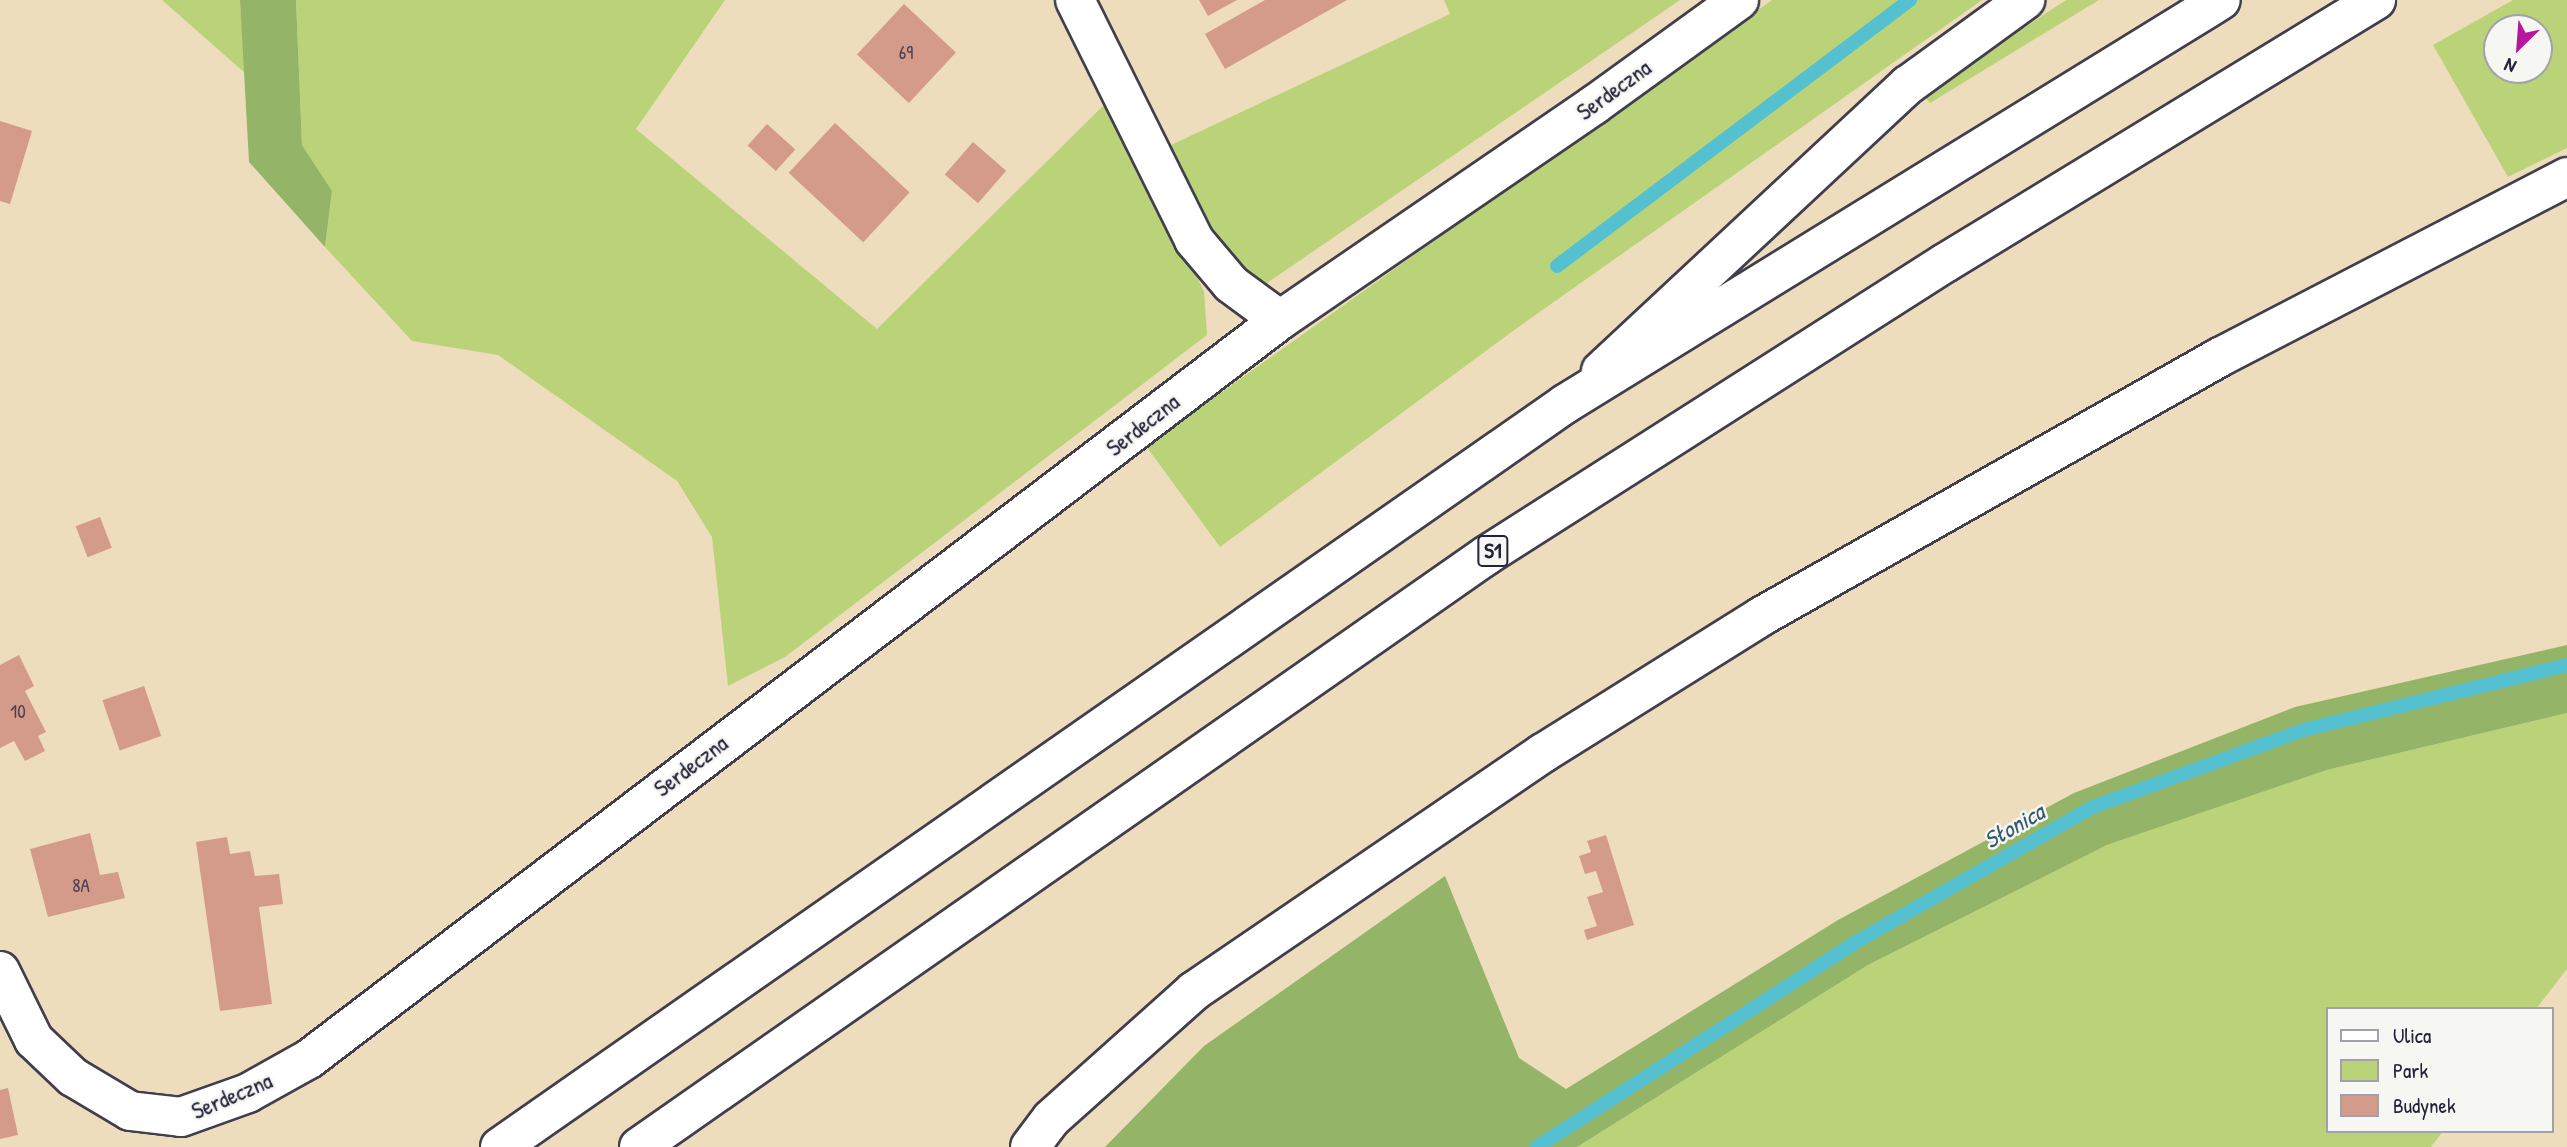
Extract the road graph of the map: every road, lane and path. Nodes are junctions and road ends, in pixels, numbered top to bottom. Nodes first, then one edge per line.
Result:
1 (1075, 0) edge
2 (1739, 0) edge
3 (2025, 0) edge
4 (2221, 0) edge
5 (2376, 0) edge
6 (2567, 177) edge
7 (1280, 320) junction
8 (1566, 404) junction
9 (0, 971) edge
10 (500, 1147) edge
11 (639, 1147) edge
12 (1030, 1147) edge

1 - 7 main road
2 - 7 main road, Serdeczna
3 - 8 main road
4 - 8 main road
5 - 11 main road, S1
6 - 12 main road
7 - 9 main road, Serdeczna
8 - 10 main road

